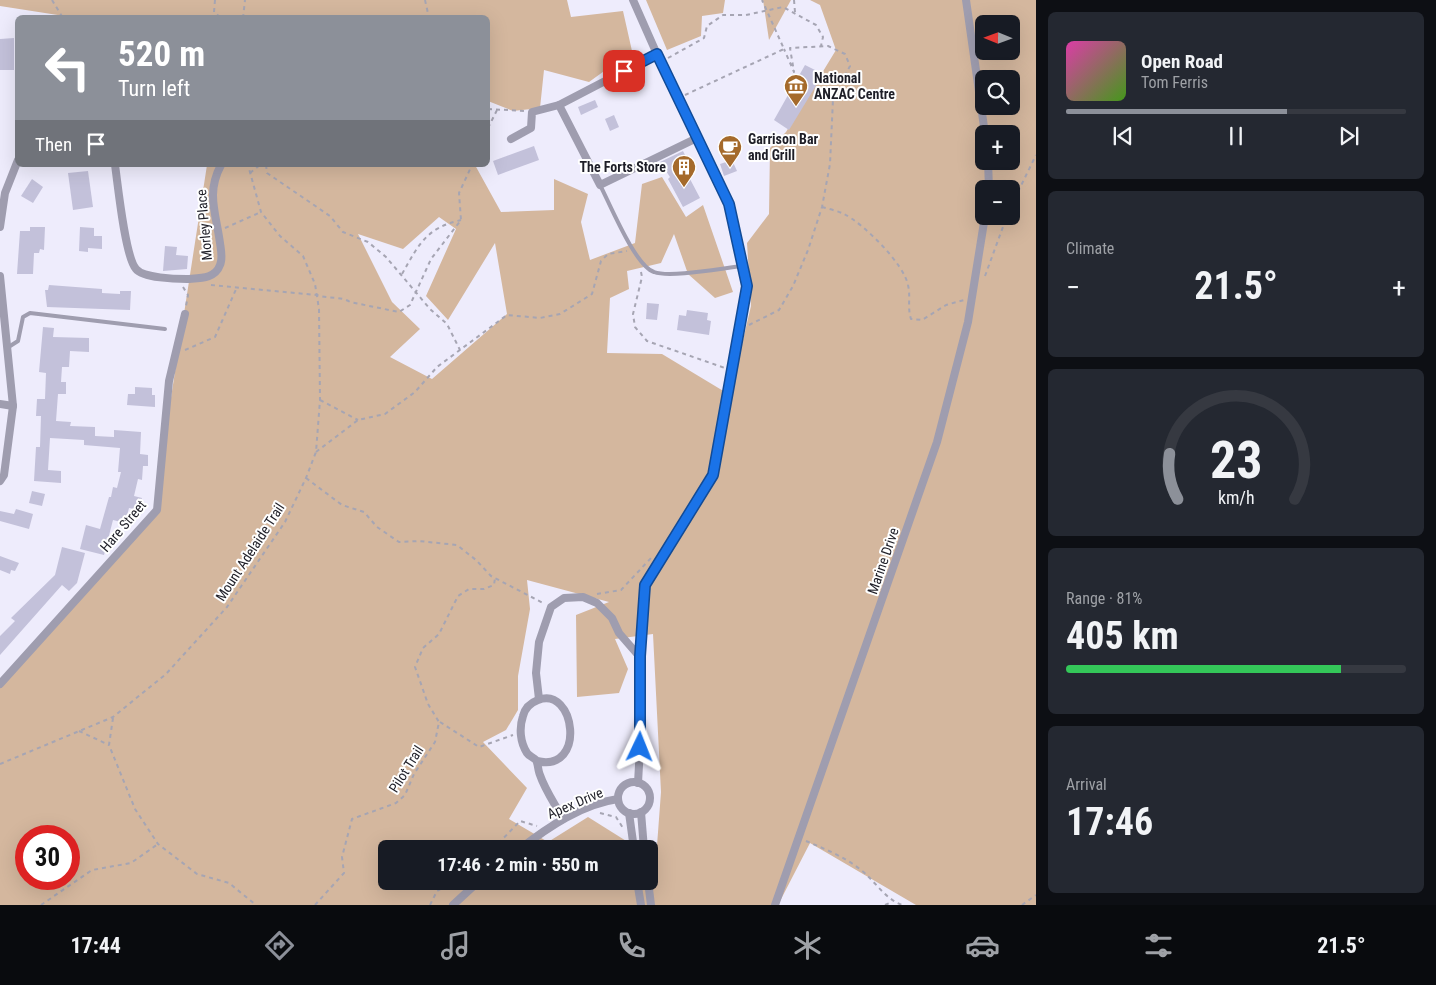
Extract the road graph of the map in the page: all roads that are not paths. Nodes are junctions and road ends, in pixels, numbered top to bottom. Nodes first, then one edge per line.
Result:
1 (633, 0) edge
2 (966, 0) edge
3 (657, 54) junction
4 (559, 105) junction
5 (984, 125) edge
6 (511, 138) dead end
7 (697, 138) junction
8 (15, 167) edge
9 (115, 167) edge
10 (220, 167) edge
11 (600, 185) junction
12 (984, 225) edge
13 (0, 227) edge
14 (743, 266) junction
15 (0, 276) edge
16 (185, 314) road end
17 (165, 329) dead end
18 (7, 348) junction
19 (0, 404) edge
20 (13, 406) junction
21 (0, 481) edge
22 (640, 656) junction
23 (0, 684) edge
24 (539, 699) junction
25 (537, 761) junction
26 (638, 783) junction
27 (618, 799) junction
28 (641, 812) junction
29 (629, 814) junction
30 (563, 819) junction
31 (532, 840) edge
32 (633, 840) edge
33 (643, 840) edge
34 (469, 890) edge
35 (638, 890) edge
36 (649, 890) edge
37 (453, 905) edge
38 (641, 905) edge
39 (651, 905) edge
40 (775, 905) edge

1 - 3 street
2 - 5 street
3 - 4 street
3 - 7 street
4 - 6 street
4 - 11 street
7 - 11 street
7 - 14 street
8 - 13 street
9 - 10 street, Morley Place
11 - 14 lane
12 - 40 street, Marine Drive
14 - 22 street
15 - 18 street
16 - 23 street, Hare Street
17 - 18 lane
18 - 20 street
19 - 20 street
20 - 21 street
22 - 24 street
22 - 26 street
24 - 25 street
24 - 25 street
25 - 30 street
26 - 27 street
26 - 28 street
27 - 29 street
27 - 30 street, Apex Drive
28 - 29 street
28 - 33 street
29 - 32 street
30 - 31 street, Apex Drive
34 - 37 street
35 - 38 street
36 - 39 street

